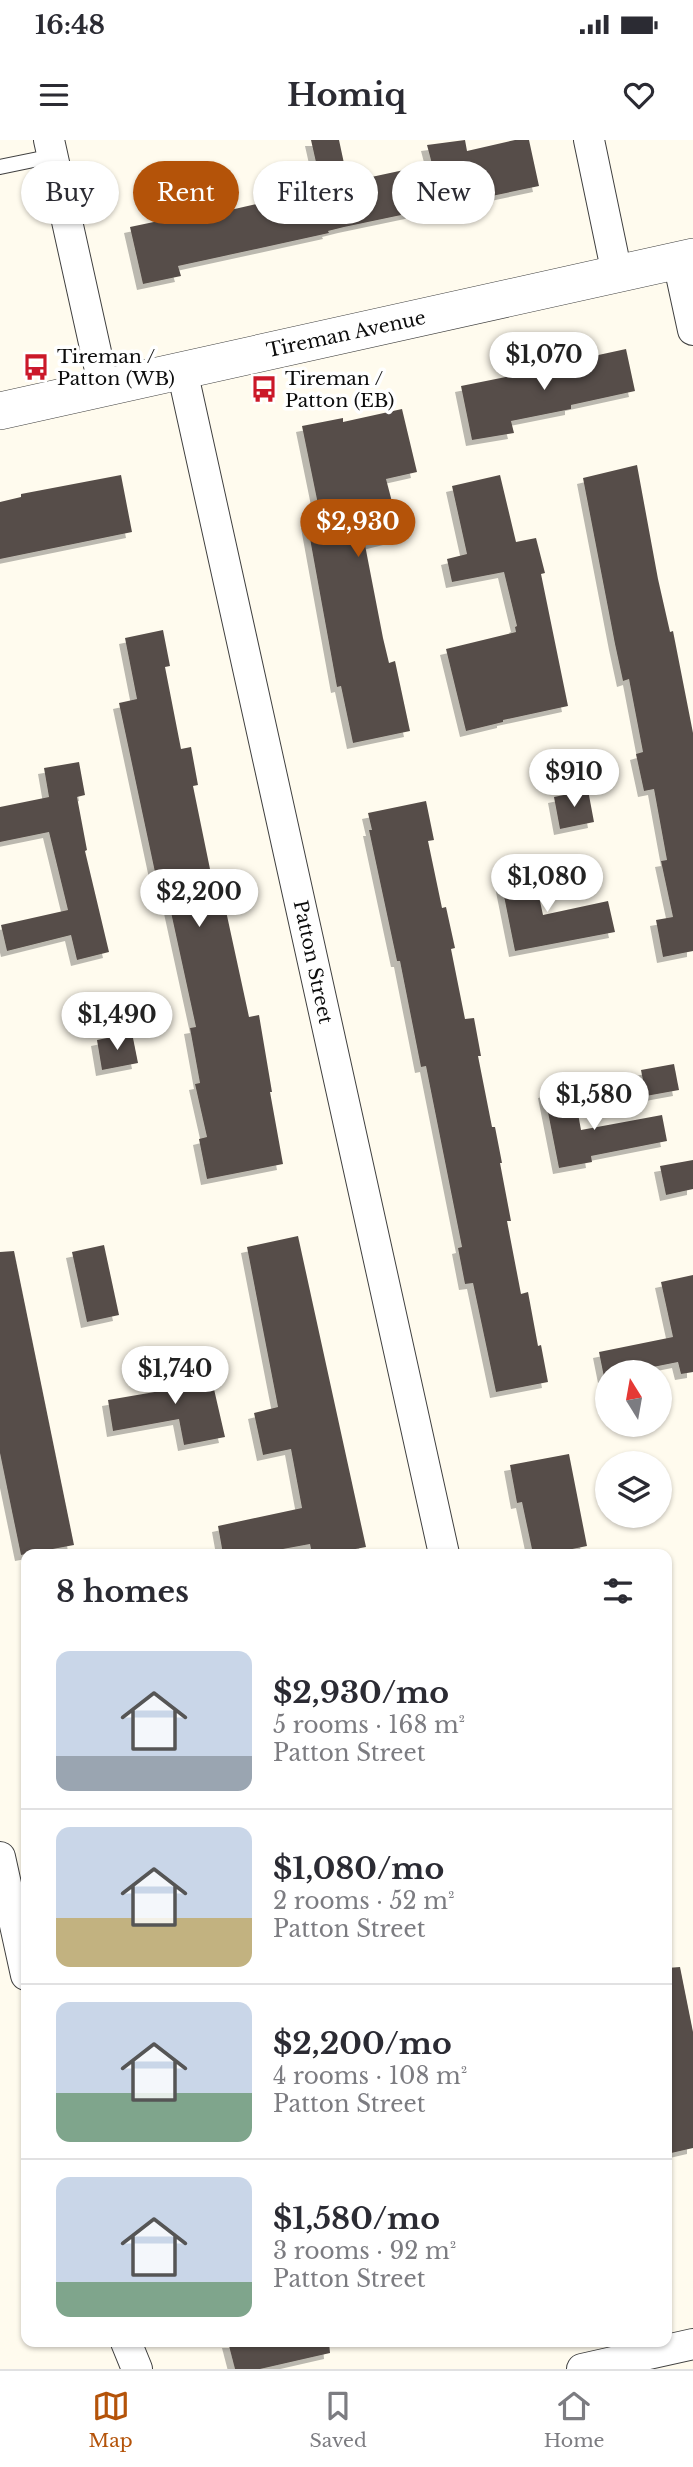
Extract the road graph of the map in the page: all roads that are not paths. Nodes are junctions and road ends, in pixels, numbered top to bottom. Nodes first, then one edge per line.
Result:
1 (589, 140) edge
2 (51, 148) edge
3 (0, 167) edge
4 (685, 259) edge
5 (617, 274) junction
6 (693, 330) edge
7 (182, 370) junction
8 (104, 388) junction
9 (0, 411) edge
10 (443, 1549) edge
11 (0, 1857) edge
12 (21, 1952) edge
13 (693, 2344) edge
14 (128, 2347) edge
15 (622, 2357) edge
16 (137, 2369) edge
17 (582, 2369) edge

1 - 5 street
2 - 3 lane
2 - 8 street
4 - 5 street, Tireman Avenue
4 - 6 street
5 - 7 street, Tireman Avenue
7 - 8 street, Tireman Avenue
7 - 10 street, Patton Street
8 - 9 street, Tireman Avenue
11 - 12 street
13 - 15 street
14 - 16 street
15 - 17 street

